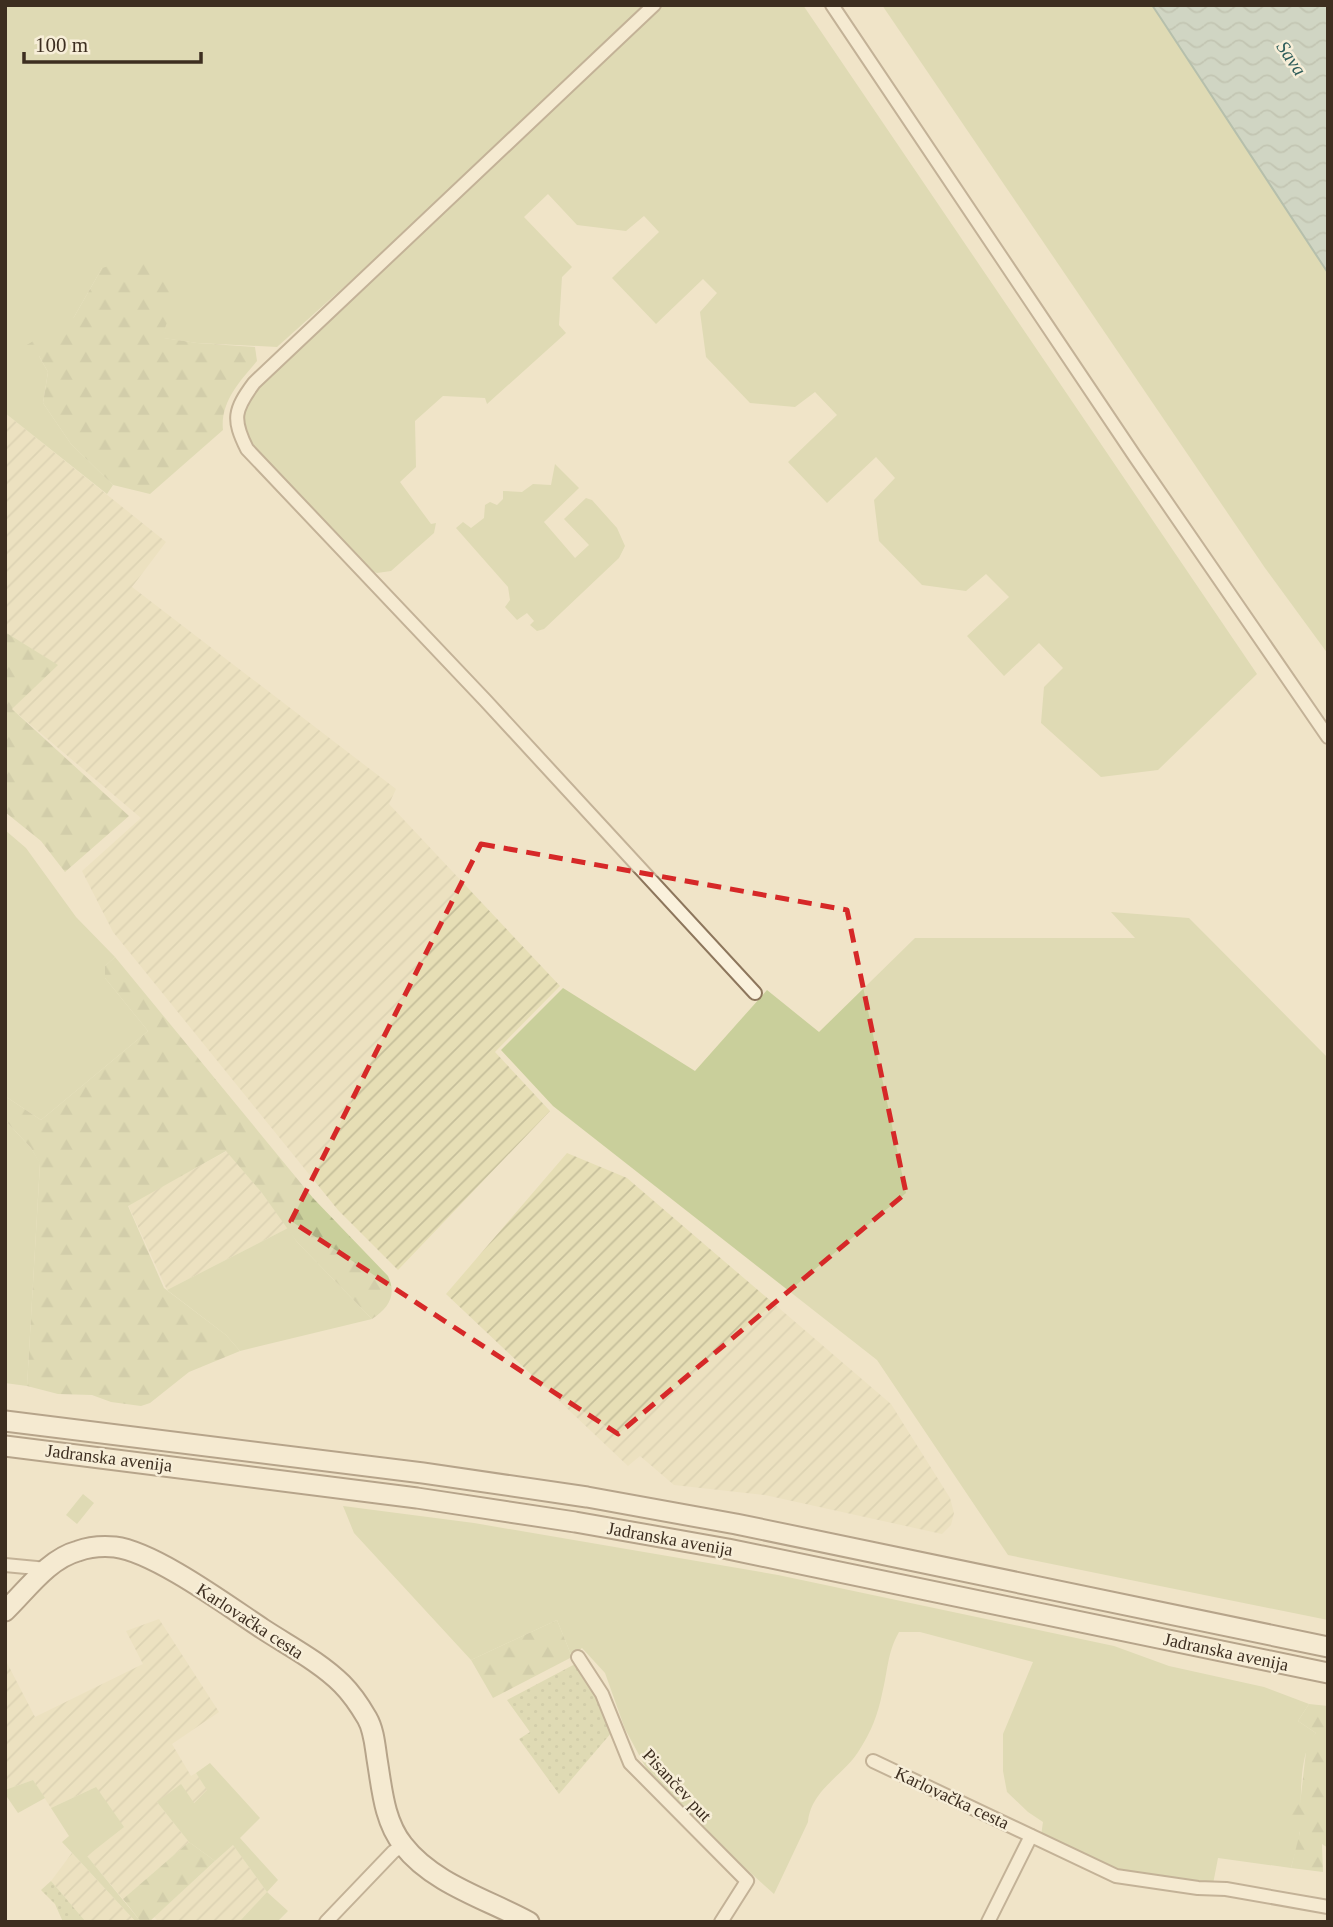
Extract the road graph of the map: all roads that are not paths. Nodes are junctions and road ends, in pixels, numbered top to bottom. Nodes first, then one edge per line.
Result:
1 (654, 5) edge
2 (832, 5) edge
3 (1328, 737) edge
4 (755, 993) dead end
5 (5, 1421) edge
6 (5, 1446) edge
7 (5, 1564) edge
8 (47, 1569) junction
9 (5, 1611) edge
10 (1328, 1647) edge
11 (578, 1657) dead end
12 (1328, 1673) edge
13 (873, 1761) dead end
14 (1031, 1836) junction
15 (403, 1845) junction
16 (1328, 1907) edge
17 (326, 1922) edge
18 (529, 1922) edge
19 (721, 1922) edge
20 (988, 1922) edge

1 - 4 street
2 - 3 street
5 - 10 main road, Jadranska avenija
6 - 12 main road, Jadranska avenija
7 - 8 street
8 - 9 main road, Karlovačka cesta
8 - 15 main road, Karlovačka cesta
11 - 19 street, Pisančev put
13 - 14 street, Karlovačka cesta
14 - 16 street, Karlovačka cesta
14 - 20 street, Karlovačka cesta
15 - 17 street
15 - 18 main road, Karlovačka cesta

